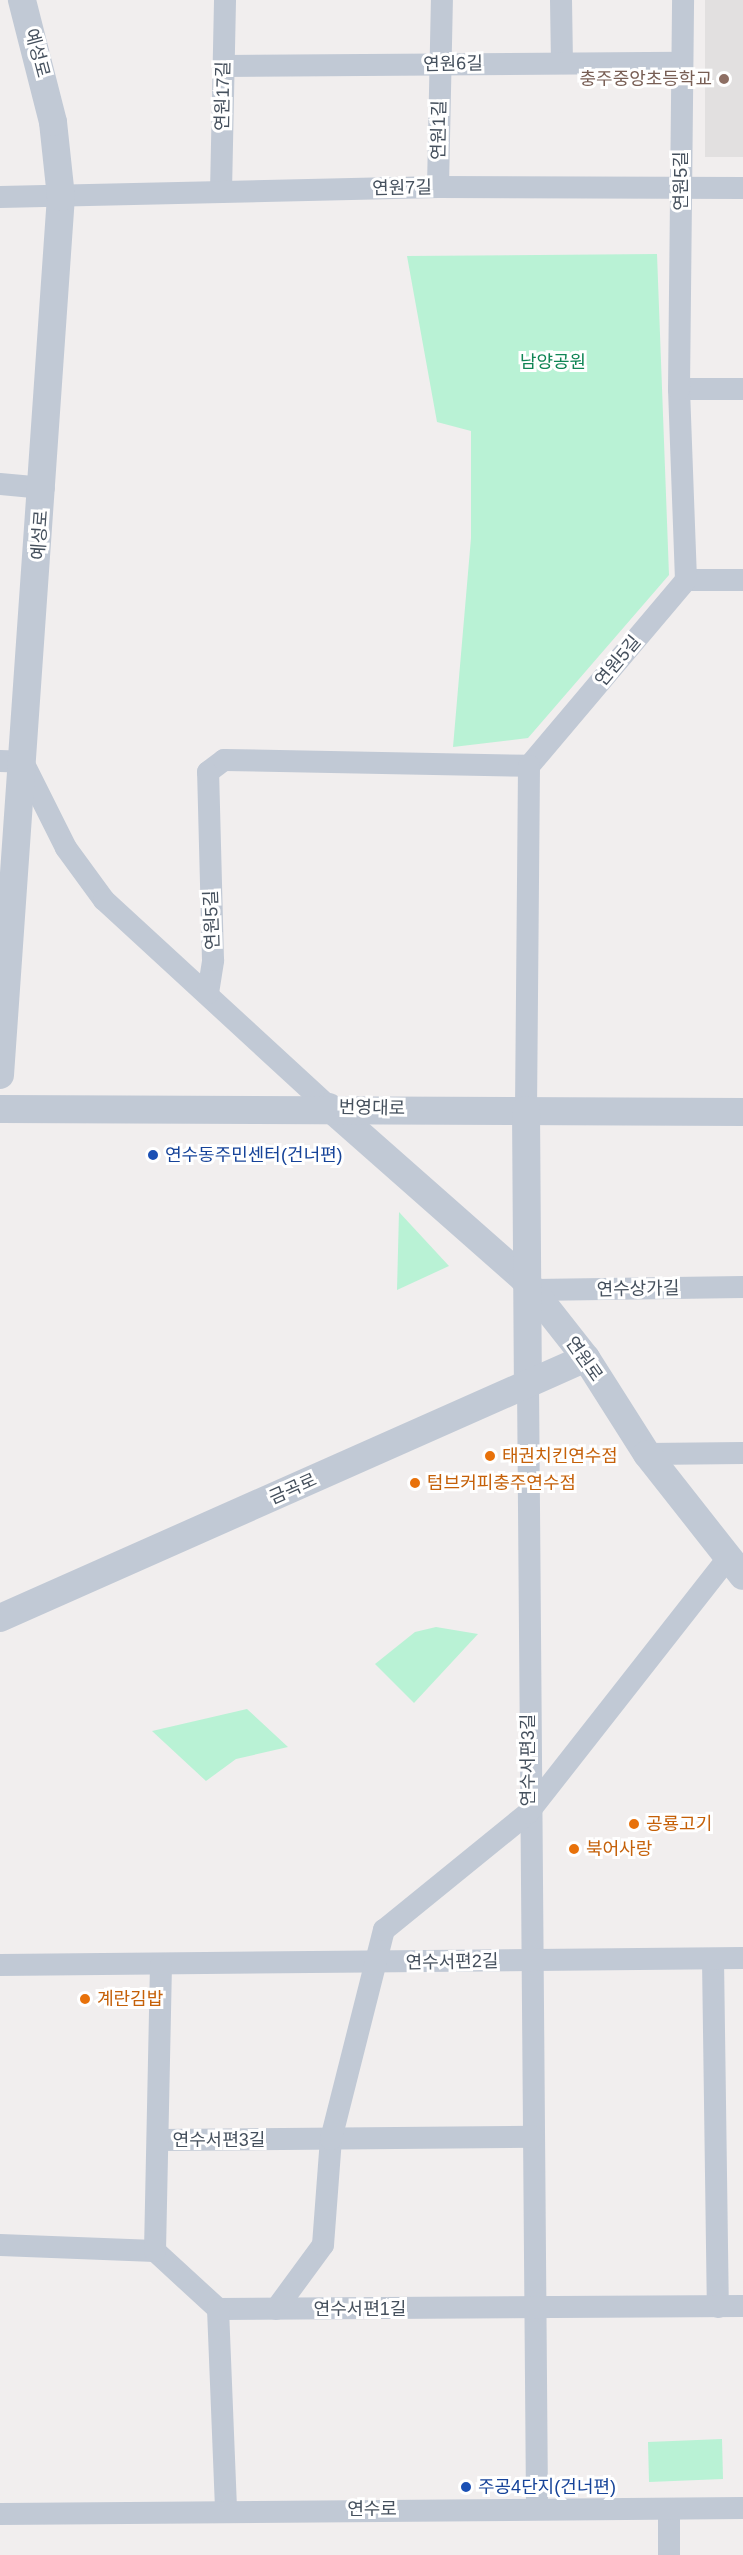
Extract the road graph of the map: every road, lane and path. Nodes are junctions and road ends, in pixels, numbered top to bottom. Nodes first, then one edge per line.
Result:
1 (22, 0) edge
2 (225, 0) edge
3 (442, 0) edge
4 (561, 0) edge
5 (683, 0) edge
6 (562, 62) junction
7 (682, 63) junction
8 (441, 64) junction
9 (223, 66) junction
10 (438, 187) junction
11 (682, 188) junction
12 (743, 188) edge
13 (221, 192) junction
14 (0, 197) edge
15 (61, 197) junction
16 (679, 389) junction
17 (743, 389) edge
18 (0, 484) edge
19 (44, 488) junction
20 (686, 580) junction
21 (743, 580) edge
22 (12, 762) edge
23 (529, 766) junction
24 (208, 993) junction
25 (0, 1075) edge
26 (329, 1107) junction
27 (0, 1109) edge
28 (526, 1110) junction
29 (743, 1112) edge
30 (529, 1284) junction
31 (743, 1287) edge
32 (585, 1358) junction
33 (528, 1383) junction
34 (743, 1453) edge
35 (647, 1454) junction
36 (736, 1567) edge
37 (0, 1618) edge
38 (528, 1813) junction
39 (743, 1958) edge
40 (713, 1959) junction
41 (529, 1961) junction
42 (372, 1963) junction
43 (0, 1965) edge
44 (161, 1966) junction
45 (532, 2137) junction
46 (331, 2139) junction
47 (158, 2140) junction
48 (0, 2245) edge
49 (155, 2251) junction
50 (743, 2306) edge
51 (718, 2307) junction
52 (218, 2309) junction
53 (276, 2309) junction
54 (536, 2309) junction
55 (537, 2508) junction
56 (743, 2508) edge
57 (669, 2510) junction
58 (226, 2511) junction
59 (0, 2514) edge
60 (669, 2555) edge

1 - 15 street, 예성로
2 - 9 street, 연원17길
3 - 8 street, 연원1길
4 - 6 street
5 - 7 street, 연원5길
6 - 7 street, 연원6길
6 - 8 street, 연원6길
7 - 11 street, 연원5길
8 - 9 street, 연원6길
8 - 10 street, 연원1길
9 - 13 street, 연원17길
10 - 11 street, 연원7길
10 - 13 street, 연원7길
11 - 12 street, 연원7길
11 - 16 street, 연원5길
13 - 15 street, 연원7길
14 - 15 street, 연원7길
15 - 19 street, 예성로
16 - 17 street
16 - 20 street, 연원5길
18 - 19 street
19 - 22 street, 예성로
20 - 21 street
20 - 23 street, 연원5길
22 - 24 street
22 - 25 street, 예성로
23 - 24 street, 연원5길
23 - 28 street
24 - 26 street
26 - 27 street, 번영대로
26 - 28 street, 번영대로
26 - 30 street, 연원로
28 - 29 street, 번영대로
28 - 30 street
30 - 31 street, 연수상가길
30 - 32 street, 연원로
30 - 33 street
32 - 33 street, 금곡로
32 - 35 street, 연원로
33 - 37 street, 금곡로
33 - 38 street, 연수서편3길
34 - 35 street
35 - 36 street, 연원로
36 - 38 street
38 - 41 street, 연수서편3길
38 - 42 street
39 - 40 street, 연수서편2길
40 - 41 street, 연수서편2길
40 - 51 street
41 - 42 street, 연수서편2길
41 - 45 street, 연수서편3길
42 - 44 street, 연수서편2길
42 - 46 street
43 - 44 street, 연수서편2길
44 - 47 street
45 - 46 street, 연수서편3길
45 - 54 street, 연수서편3길
46 - 47 street, 연수서편3길
46 - 53 street
47 - 49 street
48 - 49 street
49 - 52 street
50 - 51 street, 연수서편1길
51 - 54 street, 연수서편1길
52 - 53 street, 연수서편1길
52 - 58 street
53 - 54 street, 연수서편1길
54 - 55 street, 연수서편3길
55 - 57 street, 연수로
55 - 58 street, 연수로
56 - 57 street, 연수로
57 - 60 street
58 - 59 street, 연수로

